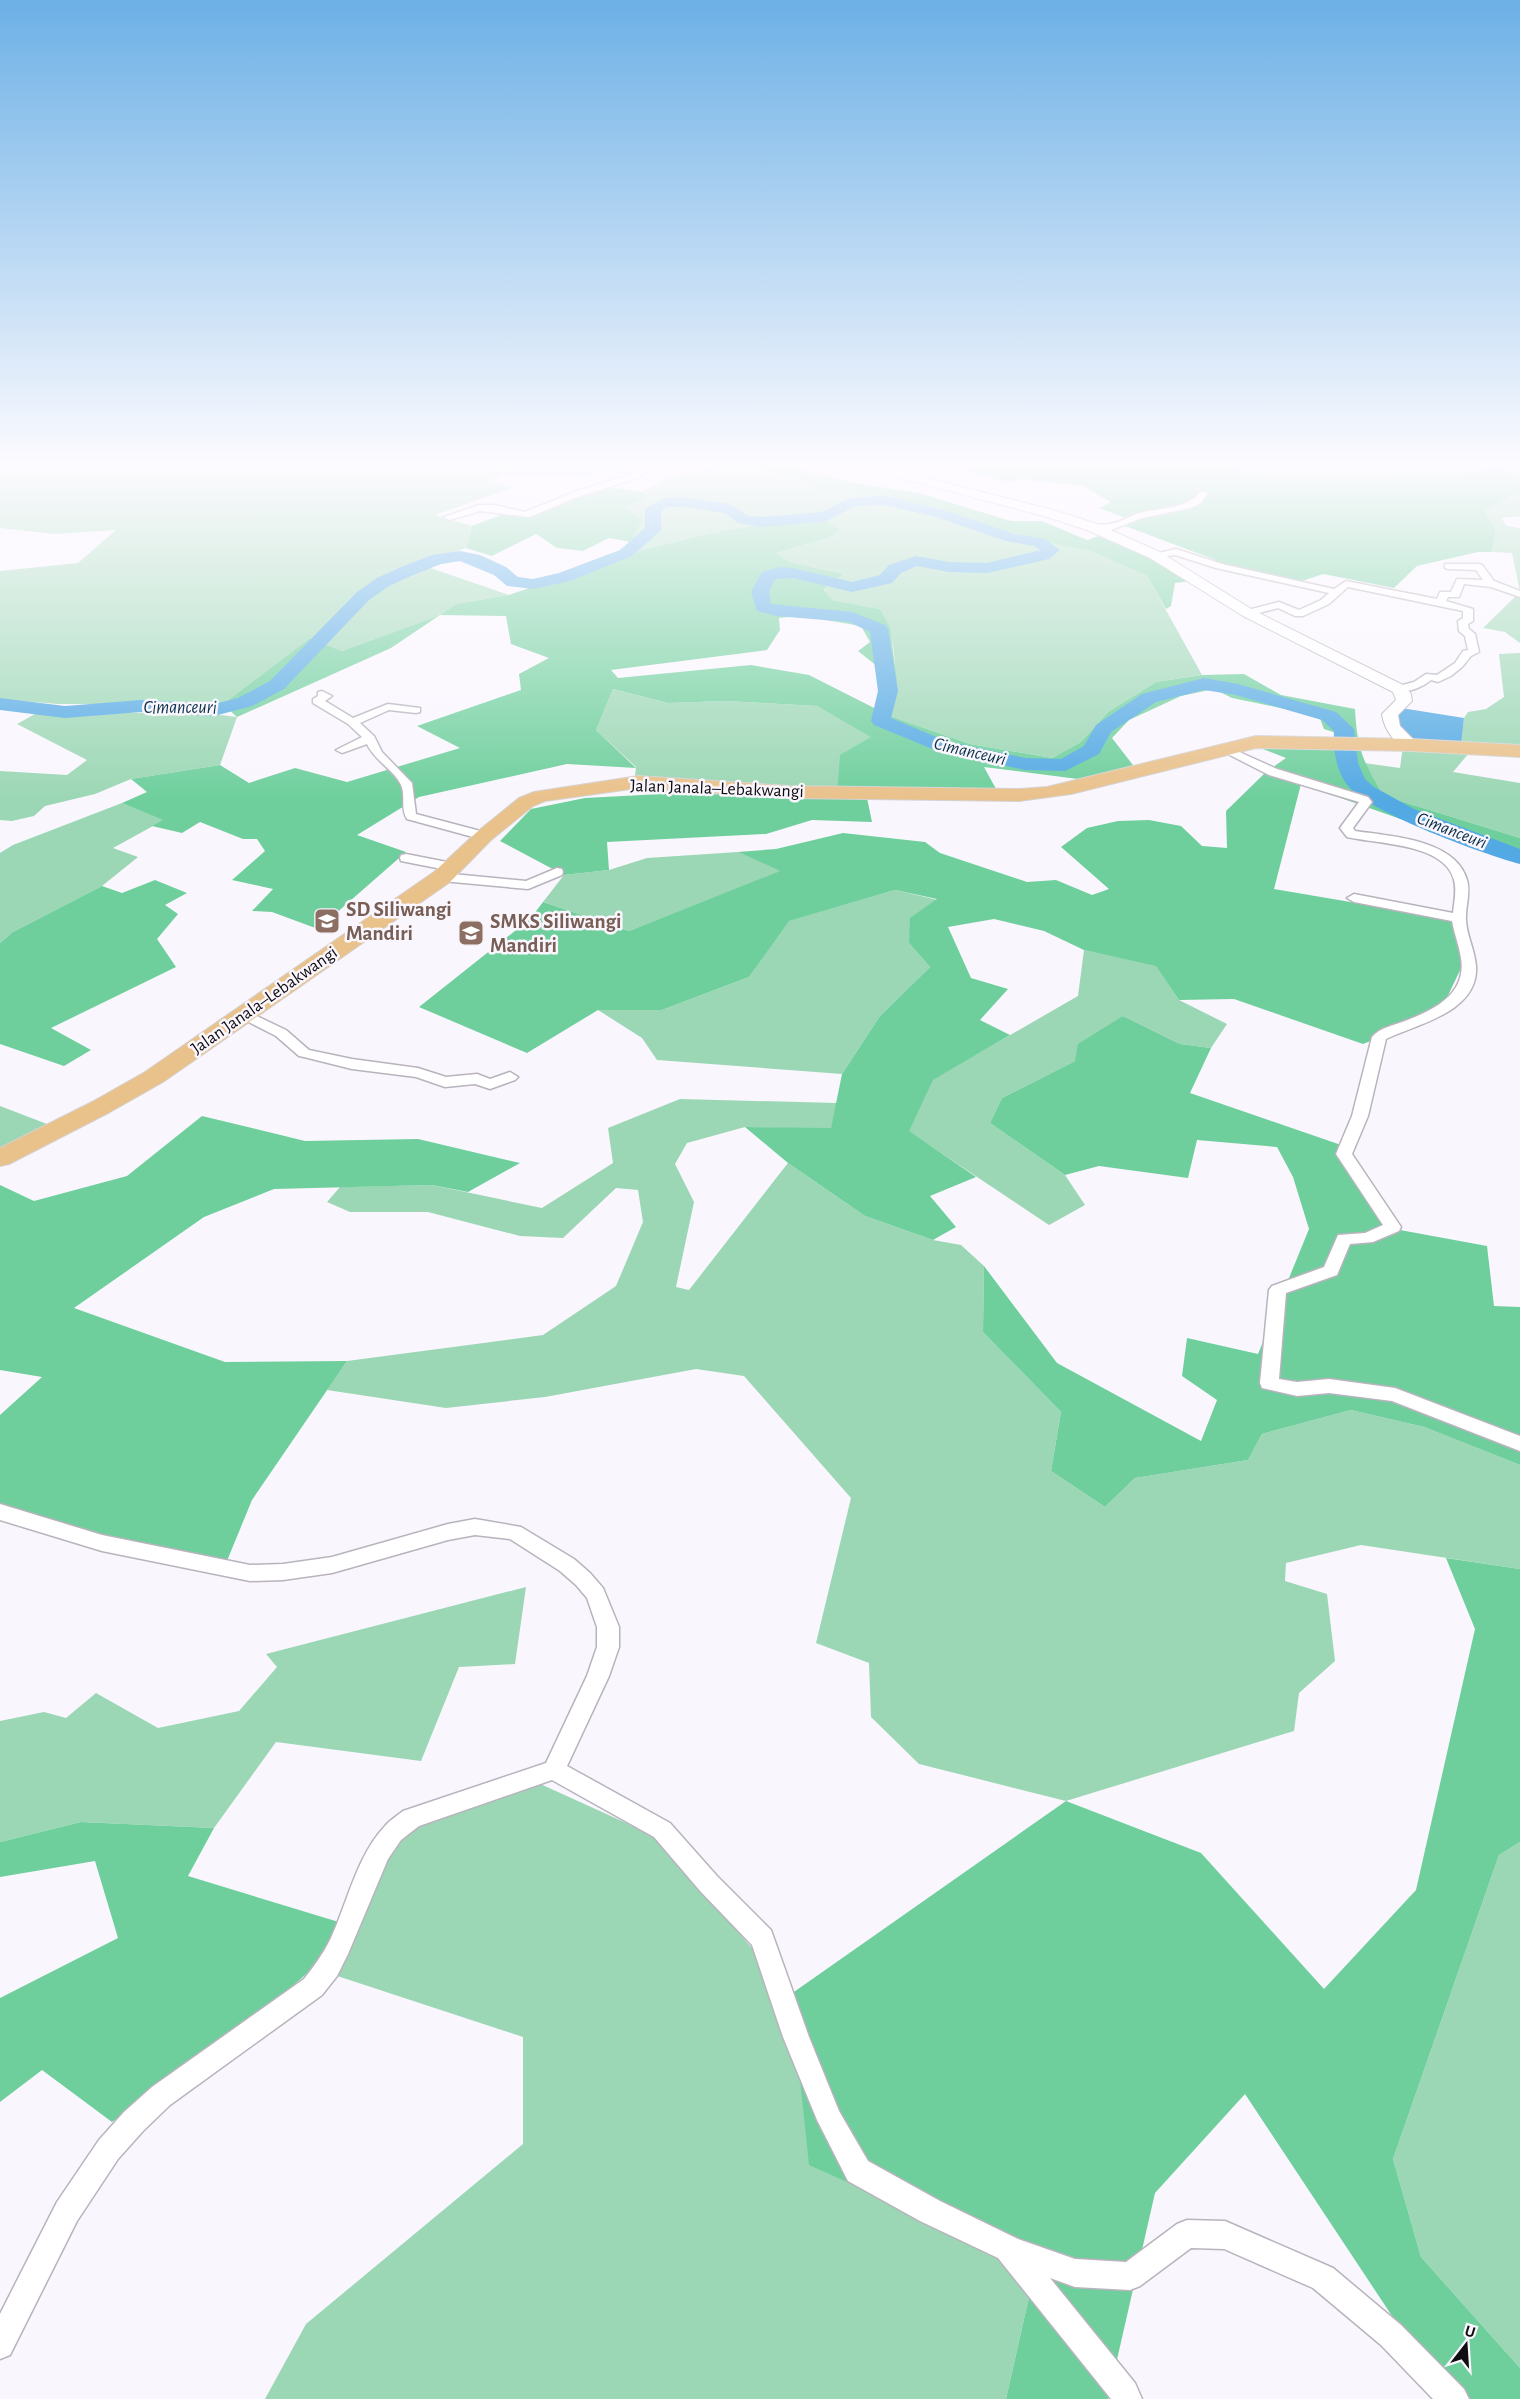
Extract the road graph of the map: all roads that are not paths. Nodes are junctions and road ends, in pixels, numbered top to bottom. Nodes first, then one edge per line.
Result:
1 (1190, 577) edge
2 (1268, 577) edge
3 (1486, 577) edge
4 (1485, 583) junction
5 (1336, 592) junction
6 (1520, 594) edge
7 (1440, 603) junction
8 (1248, 613) junction
9 (1399, 689) junction
10 (322, 694) dead end
11 (416, 710) dead end
12 (352, 722) junction
13 (370, 738) junction
14 (1411, 745) junction
15 (1226, 749) junction
16 (342, 750) dead end
17 (1520, 750) edge
18 (484, 836) junction
19 (406, 858) dead end
20 (447, 872) junction
21 (557, 872) dead end
22 (1354, 898) dead end
23 (1458, 918) junction
24 (244, 1014) junction
25 (510, 1077) dead end
26 (445, 1082) junction
27 (458, 1092) dead end
28 (0, 1158) edge
29 (1520, 1444) edge
30 (0, 1512) edge
31 (554, 1770) junction
32 (1008, 2248) junction
33 (0, 2345) edge
34 (1127, 2399) edge
35 (1454, 2399) edge

1 - 8 street
2 - 5 street
3 - 4 street
4 - 6 street
4 - 7 street
5 - 7 street
5 - 8 street
7 - 9 street
8 - 9 street
9 - 14 street
10 - 12 street
11 - 12 street
12 - 13 street
13 - 16 street
13 - 18 street
14 - 15 main road, Jalan Janala–Lebakwangi
14 - 17 main road
15 - 18 main road, Jalan Janala–Lebakwangi
15 - 23 street
18 - 20 main road, Jalan Janala–Lebakwangi
19 - 20 street
20 - 21 street
20 - 24 main road, Jalan Janala–Lebakwangi
22 - 23 street
23 - 29 street
24 - 26 street
24 - 28 main road, Jalan Janala–Lebakwangi
25 - 26 street
26 - 27 street
30 - 31 street
31 - 32 street
31 - 33 street
32 - 34 street
32 - 35 street

